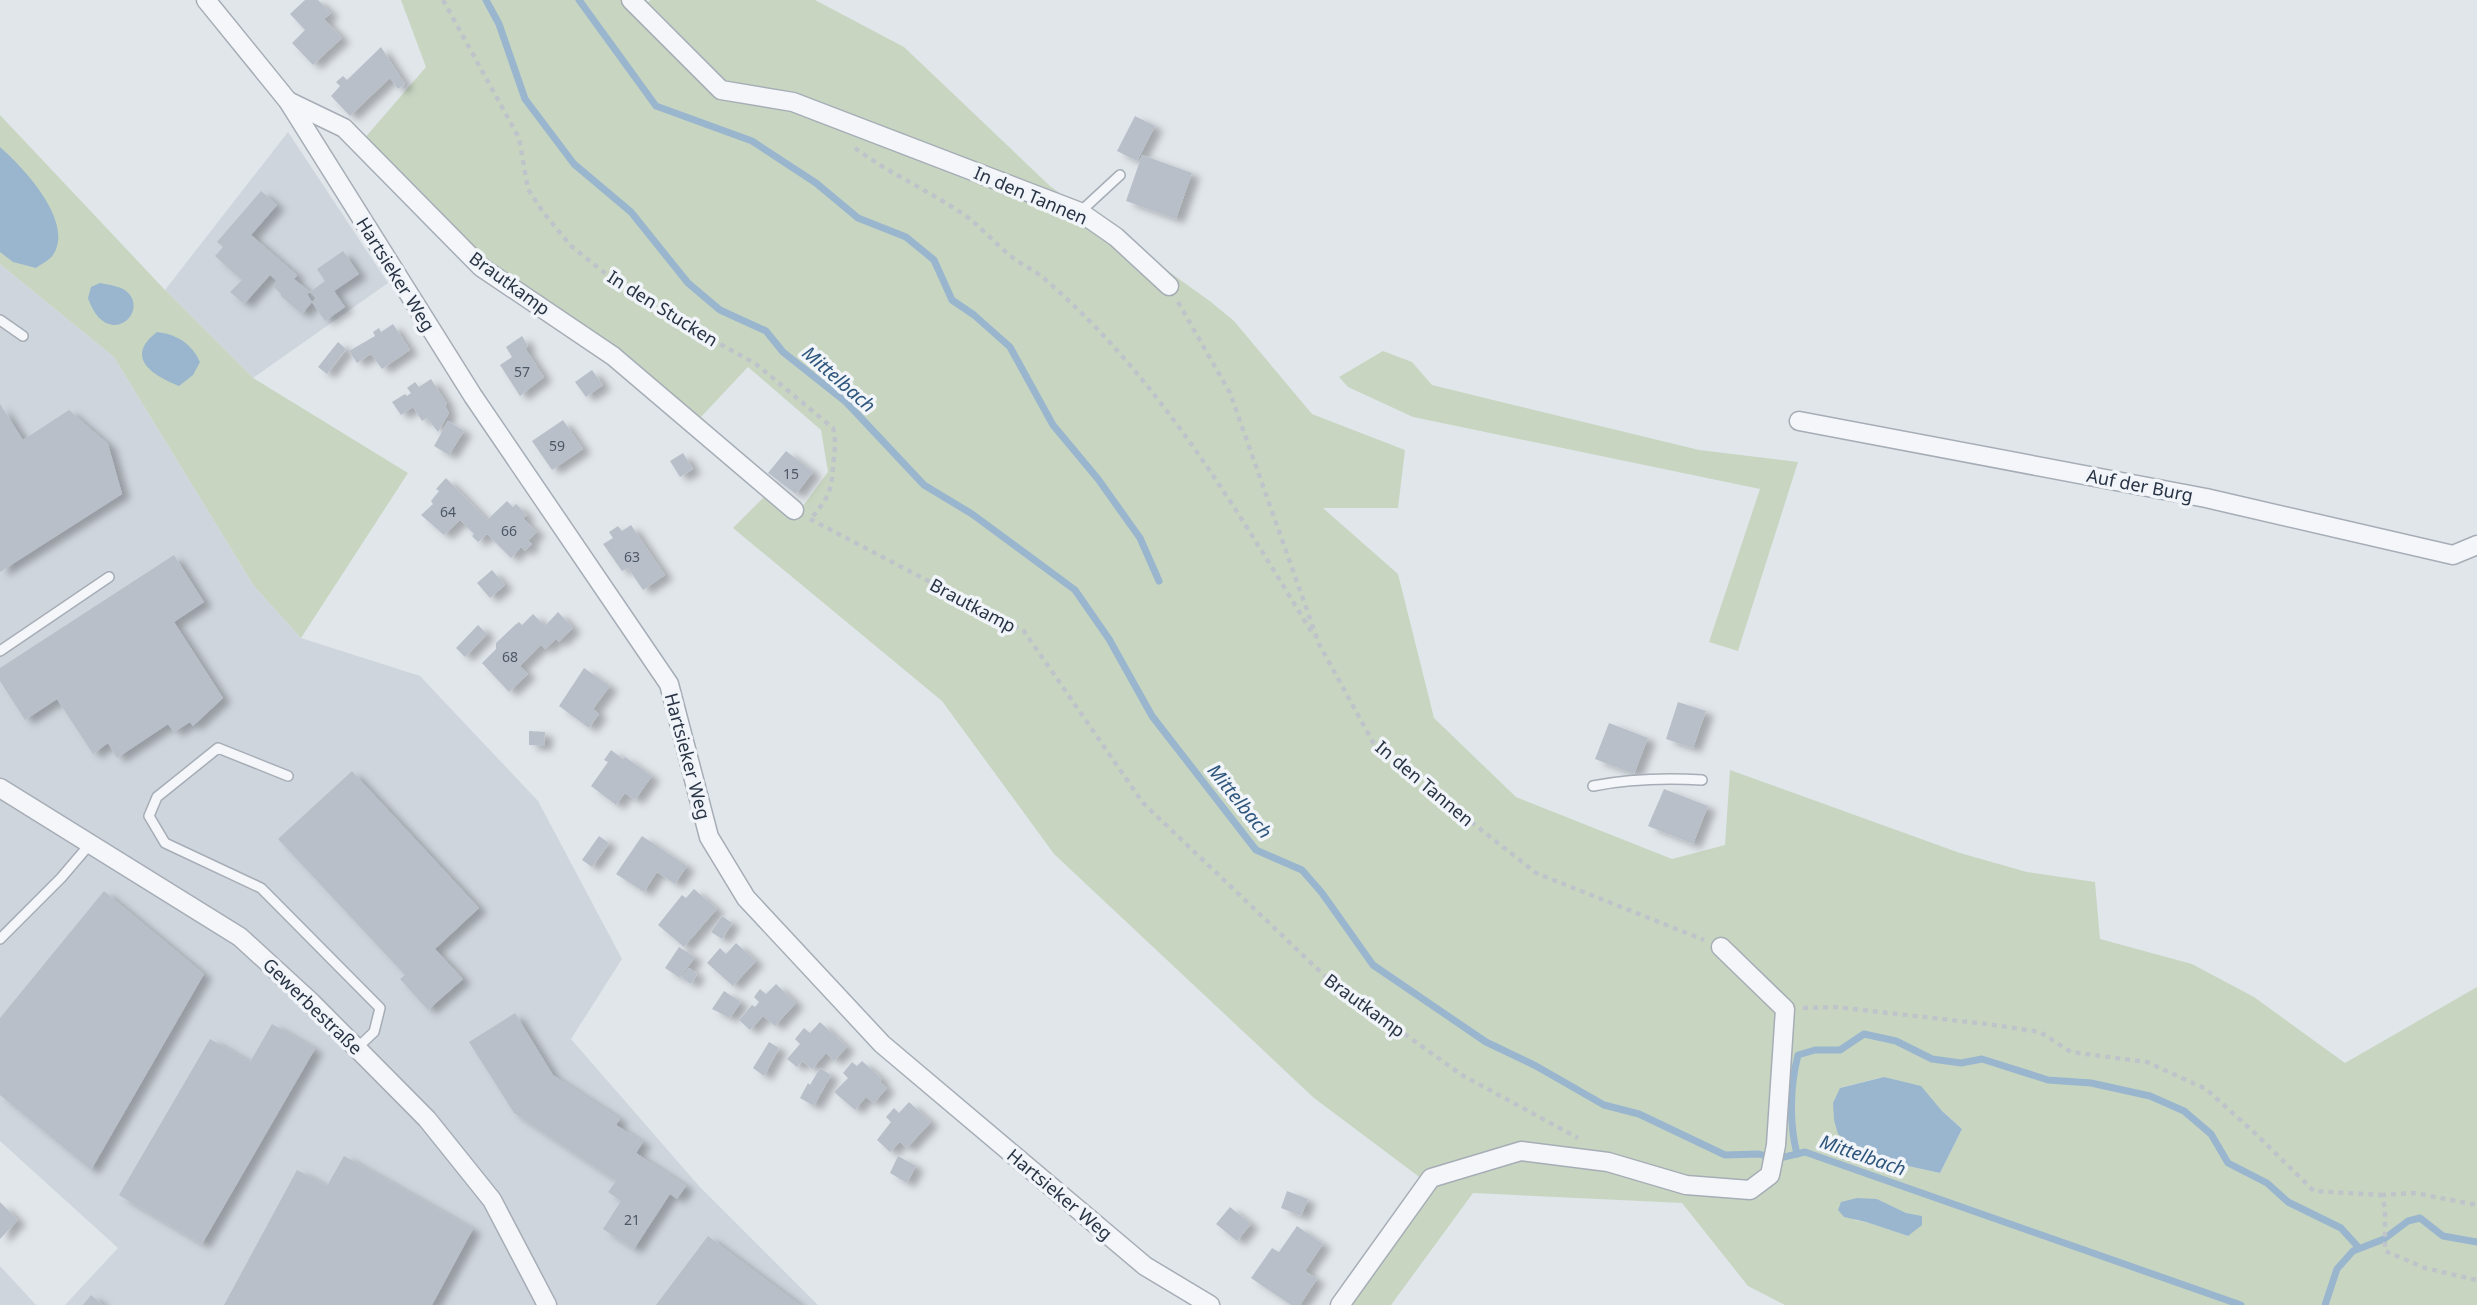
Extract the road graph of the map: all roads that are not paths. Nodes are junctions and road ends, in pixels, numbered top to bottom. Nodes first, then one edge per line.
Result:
1 (206, 0) edge
2 (631, 0) edge
3 (288, 101) junction
4 (1120, 175) dead end
5 (1080, 212) junction
6 (1169, 286) road end
7 (0, 320) edge
8 (23, 337) dead end
9 (1799, 421) dead end
10 (794, 510) road end
11 (2477, 545) edge
12 (109, 578) dead end
13 (0, 651) edge
14 (288, 776) dead end
15 (1702, 780) dead end
16 (1593, 786) dead end
17 (0, 788) edge
18 (91, 843) junction
19 (0, 939) edge
20 (1721, 947) road end
21 (357, 1048) junction
22 (547, 1305) edge
23 (1210, 1305) edge
24 (1340, 1305) edge

1 - 3 street, Hartsieker Weg
2 - 5 street, In den Tannen
3 - 10 street, Brautkamp
3 - 23 street, Hartsieker Weg
4 - 5 lane
5 - 6 street, In den Tannen
7 - 8 lane
9 - 11 street, Auf der Burg
12 - 13 lane
14 - 21 lane
15 - 16 lane
17 - 18 street, Gewerbestraße
18 - 19 lane
18 - 21 street, Gewerbestraße
20 - 24 street
21 - 22 street, Gewerbestraße

